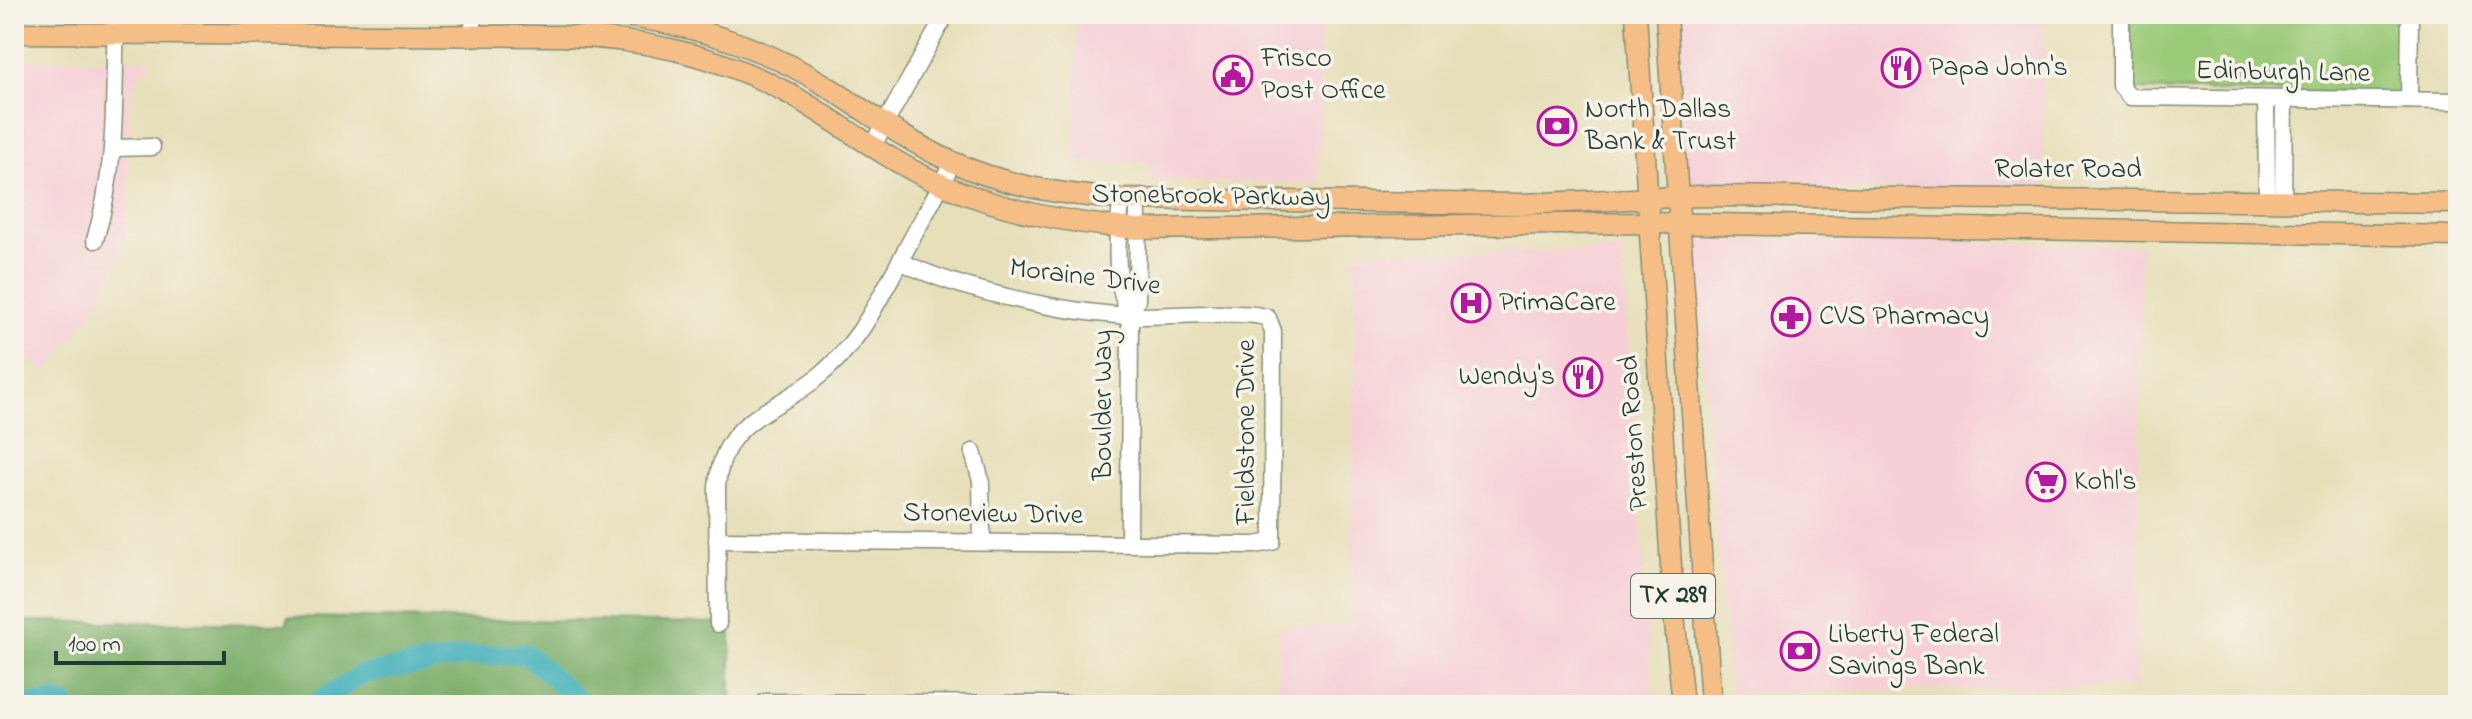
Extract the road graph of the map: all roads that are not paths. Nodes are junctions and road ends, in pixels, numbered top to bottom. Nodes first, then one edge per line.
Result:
1 (473, 14) edge
2 (606, 14) edge
3 (946, 14) edge
4 (1636, 14) edge
5 (1666, 14) edge
6 (2121, 14) edge
7 (2410, 14) edge
8 (115, 24) edge
9 (14, 33) edge
10 (705, 33) junction
11 (473, 36) junction
12 (699, 56) junction
13 (2266, 99) junction
14 (2284, 99) junction
15 (2409, 100) junction
16 (2458, 101) edge
17 (885, 127) junction
18 (152, 147) dead end
19 (872, 147) junction
20 (115, 148) junction
21 (952, 162) junction
22 (941, 184) junction
23 (1646, 196) junction
24 (1678, 196) junction
25 (1873, 197) junction
26 (2024, 198) junction
27 (1130, 200) junction
28 (2275, 200) junction
29 (1300, 202) junction
30 (1417, 203) junction
31 (2458, 203) edge
32 (1648, 223) junction
33 (1680, 224) junction
34 (1300, 226) junction
35 (1127, 228) junction
36 (1415, 228) junction
37 (1876, 228) junction
38 (2023, 230) junction
39 (2279, 233) junction
40 (2458, 236) edge
41 (95, 240) dead end
42 (900, 261) junction
43 (1130, 316) junction
44 (1268, 318) joint
45 (973, 452) dead end
46 (1696, 486) junction
47 (1667, 487) junction
48 (717, 540) junction
49 (982, 541) junction
50 (1129, 543) junction
51 (1268, 545) joint
52 (718, 624) dead end
53 (869, 704) edge
54 (765, 705) edge
55 (1168, 705) edge
56 (1683, 705) edge
57 (1711, 705) edge

1 - 11 street
2 - 10 main road, Stonebrook Parkway
3 - 17 street
4 - 23 main road, Preston Road / TX 289
5 - 24 main road, Preston Road / TX 289
6 - 13 street, Edinburgh Lane
7 - 15 street
8 - 9 main road, Stonebrook Parkway
8 - 11 main road, Stonebrook Parkway
8 - 20 street
10 - 12 main road
10 - 17 main road, Stonebrook Parkway
11 - 12 main road, Stonebrook Parkway
12 - 19 main road, Stonebrook Parkway
13 - 14 street, Edinburgh Lane
13 - 28 street
14 - 15 street, Edinburgh Lane
14 - 28 street
15 - 16 street, Edinburgh Lane
17 - 19 street
17 - 21 main road, Stonebrook Parkway
18 - 20 street
19 - 22 main road, Stonebrook Parkway
20 - 41 street
21 - 22 street
21 - 27 main road, Stonebrook Parkway
22 - 35 main road, Stonebrook Parkway
22 - 42 street
23 - 24 main road, Stonebrook Parkway
23 - 30 main road, Stonebrook Parkway
23 - 32 main road, Preston Road / TX 289
24 - 25 main road, Rolater Road
24 - 33 main road, Preston Road / TX 289
25 - 26 main road, Rolater Road
25 - 37 main road
26 - 28 main road, Rolater Road
26 - 38 main road
27 - 29 main road, Stonebrook Parkway
27 - 35 street, Boulder Way
28 - 31 main road, Rolater Road
28 - 39 main road
29 - 30 main road, Stonebrook Parkway
29 - 34 main road
30 - 36 main road
32 - 33 main road, Stonebrook Parkway
32 - 36 main road, Stonebrook Parkway
32 - 47 main road, Preston Road / TX 289
33 - 37 main road
33 - 46 main road, Preston Road / TX 289
34 - 35 main road, Stonebrook Parkway
34 - 36 main road, Stonebrook Parkway
35 - 43 street, Boulder Way
37 - 38 main road
38 - 39 main road
39 - 40 main road
42 - 43 street, Moraine Drive
42 - 48 street
43 - 44 street, Moraine Drive
43 - 50 street, Boulder Way
44 - 51 street, Fieldstone Drive
45 - 49 street
46 - 47 main road
46 - 57 main road, Preston Road / TX 289
47 - 56 main road, Preston Road / TX 289
48 - 49 street, Stoneview Drive
48 - 52 street
49 - 50 street, Stoneview Drive
50 - 51 street, Stoneview Drive
53 - 54 street
53 - 55 street

